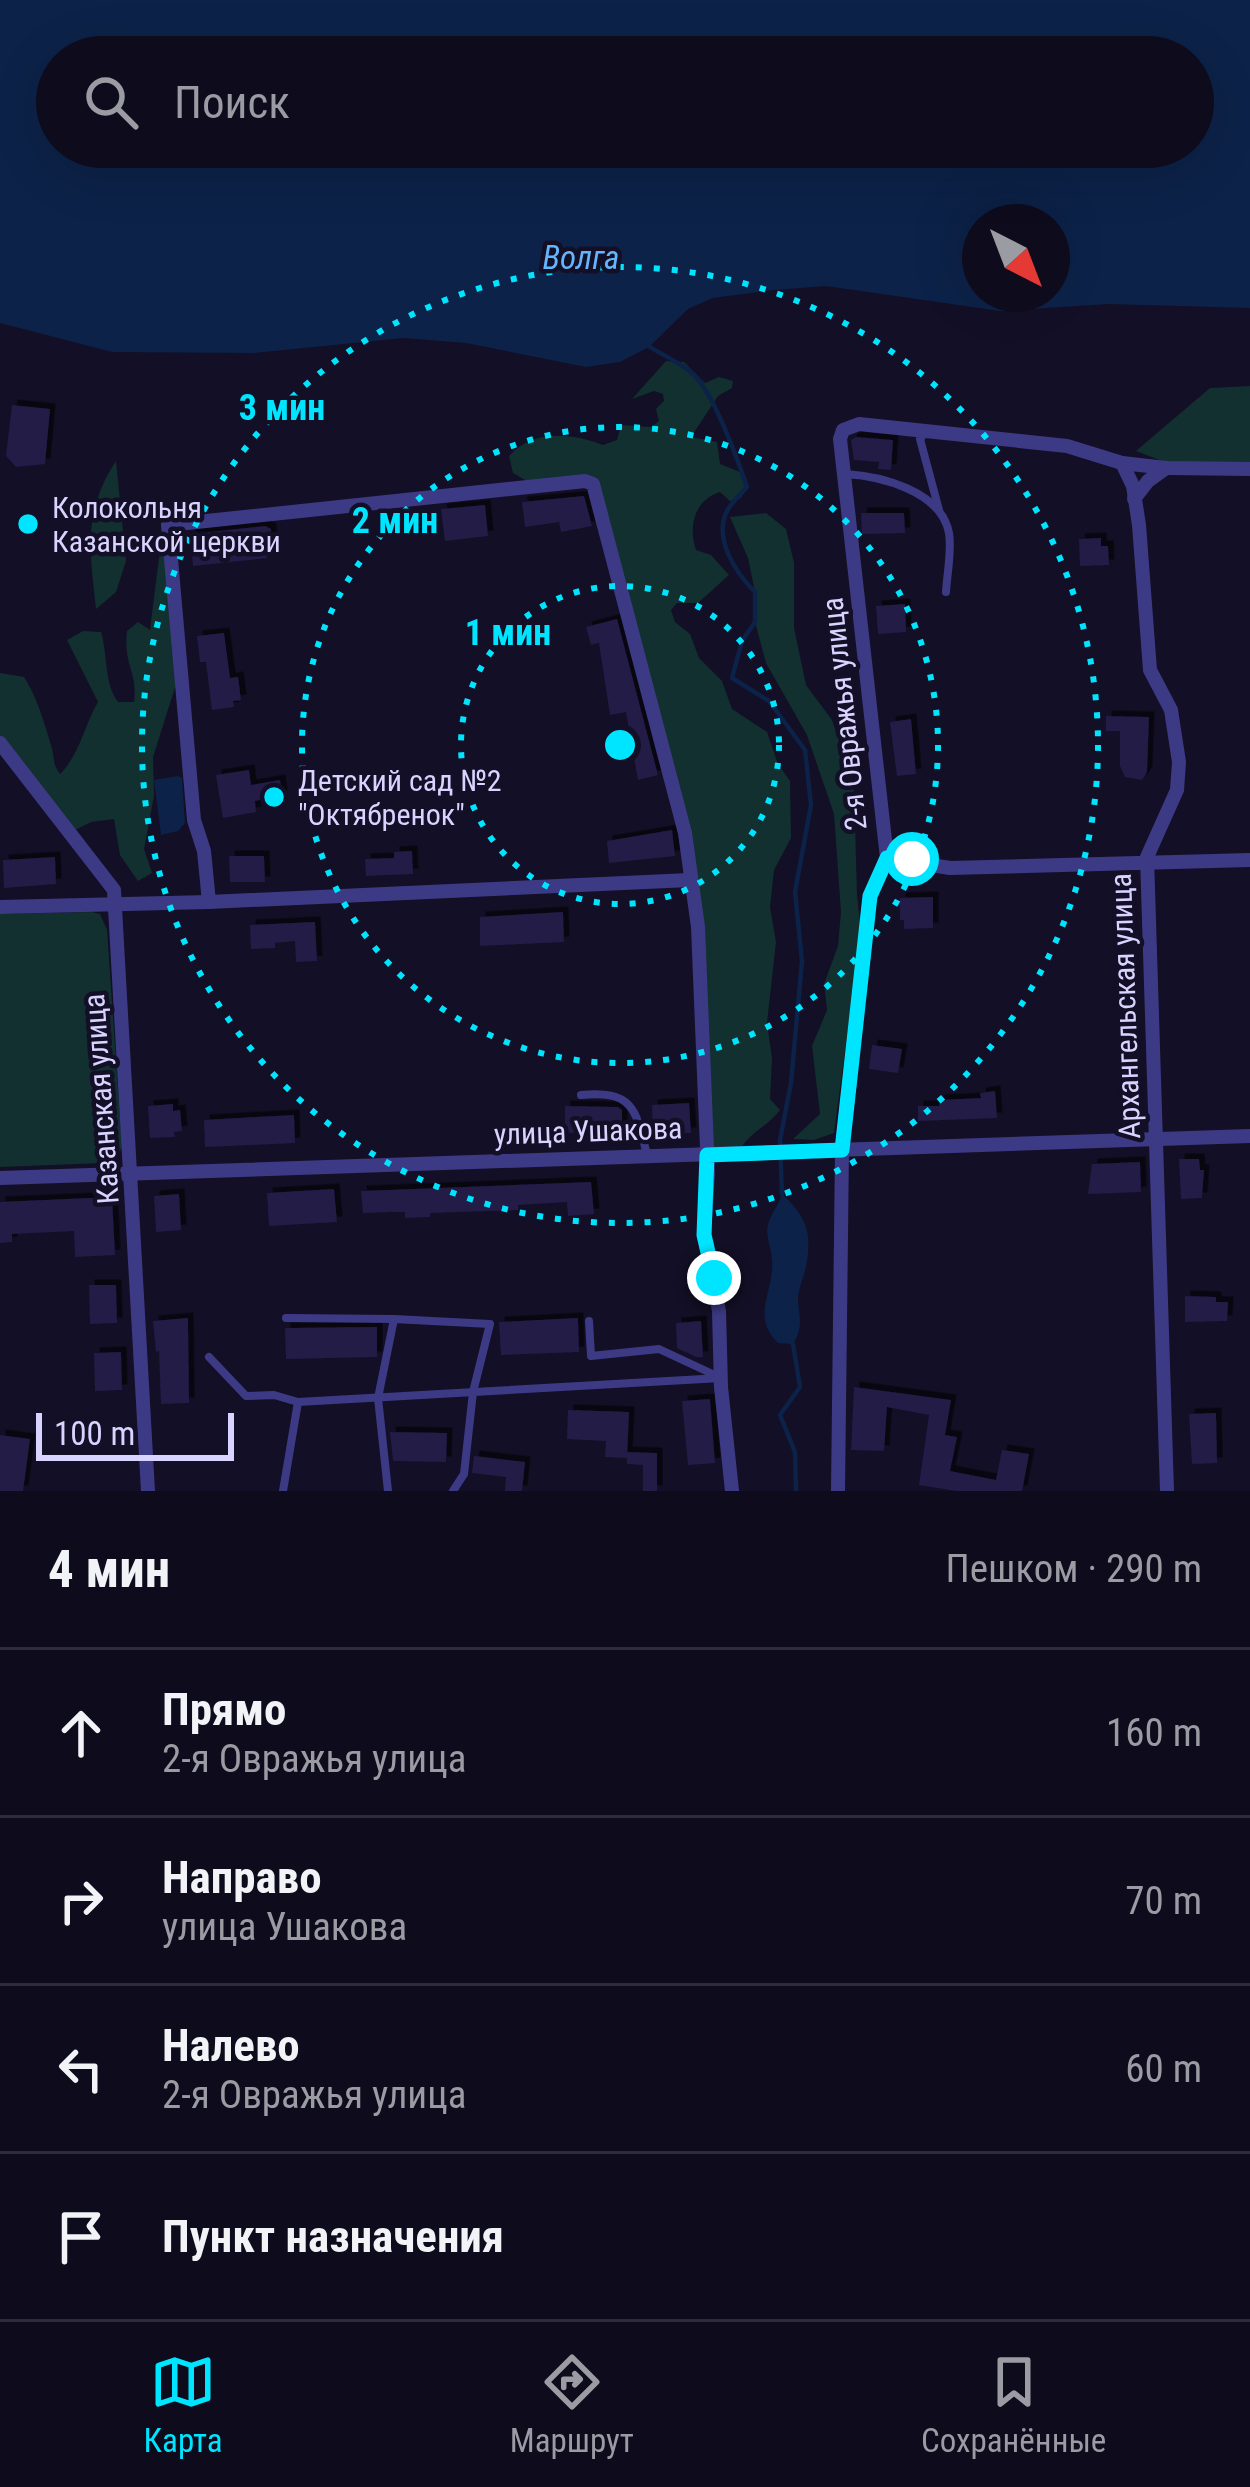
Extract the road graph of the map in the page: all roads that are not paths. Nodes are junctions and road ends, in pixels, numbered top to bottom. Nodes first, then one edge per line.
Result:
1 (928, 431) junction
2 (1122, 463) junction
3 (1166, 468) junction
4 (1250, 469) edge
5 (844, 473) junction
6 (1134, 499) junction
7 (939, 512) junction
8 (946, 592) dead end
9 (0, 743) edge
10 (887, 858) junction
11 (1250, 860) edge
12 (1148, 863) junction
13 (690, 880) junction
14 (209, 902) junction
15 (116, 905) junction
16 (0, 907) edge
17 (581, 1095) dead end
18 (1250, 1136) edge
19 (1156, 1138) junction
20 (842, 1150) junction
21 (646, 1155) junction
22 (707, 1155) junction
23 (133, 1173) junction
24 (0, 1178) edge
25 (286, 1318) dead end
26 (394, 1319) junction
27 (589, 1321) dead end
28 (209, 1357) dead end
29 (721, 1378) junction
30 (473, 1392) junction
31 (378, 1398) junction
32 (298, 1402) junction
33 (148, 1491) edge
34 (284, 1491) edge
35 (388, 1491) edge
36 (453, 1491) edge
37 (732, 1491) edge
38 (838, 1491) edge
39 (1167, 1491) edge

1 - 2 street
1 - 5 street, 2-я Овражья улица
1 - 7 lane
2 - 3 street
2 - 6 street, Архангельская улица
3 - 4 street
3 - 6 street
5 - 7 lane
5 - 10 street, 2-я Овражья улица
6 - 12 street, Архангельская улица
7 - 8 lane
9 - 15 street, Казанская улица
10 - 12 street
10 - 20 street, 2-я Овражья улица
11 - 12 street
12 - 19 street, Архангельская улица
13 - 14 street
13 - 14 street
13 - 22 street
14 - 15 street
15 - 16 street
15 - 23 street, Казанская улица
17 - 21 lane
18 - 19 street, улица Ушакова
19 - 20 street, улица Ушакова
19 - 39 street, Архангельская улица
20 - 22 street, улица Ушакова
20 - 38 street, 2-я Овражья улица
21 - 22 street, улица Ушакова
21 - 23 street, улица Ушакова
22 - 29 street
23 - 24 street, улица Ушакова
23 - 33 street, Казанская улица
25 - 26 lane
26 - 30 lane
26 - 31 lane
27 - 29 lane
28 - 32 lane
29 - 30 lane
29 - 37 street
30 - 31 lane
30 - 36 lane
31 - 32 lane
31 - 35 lane
32 - 34 lane

